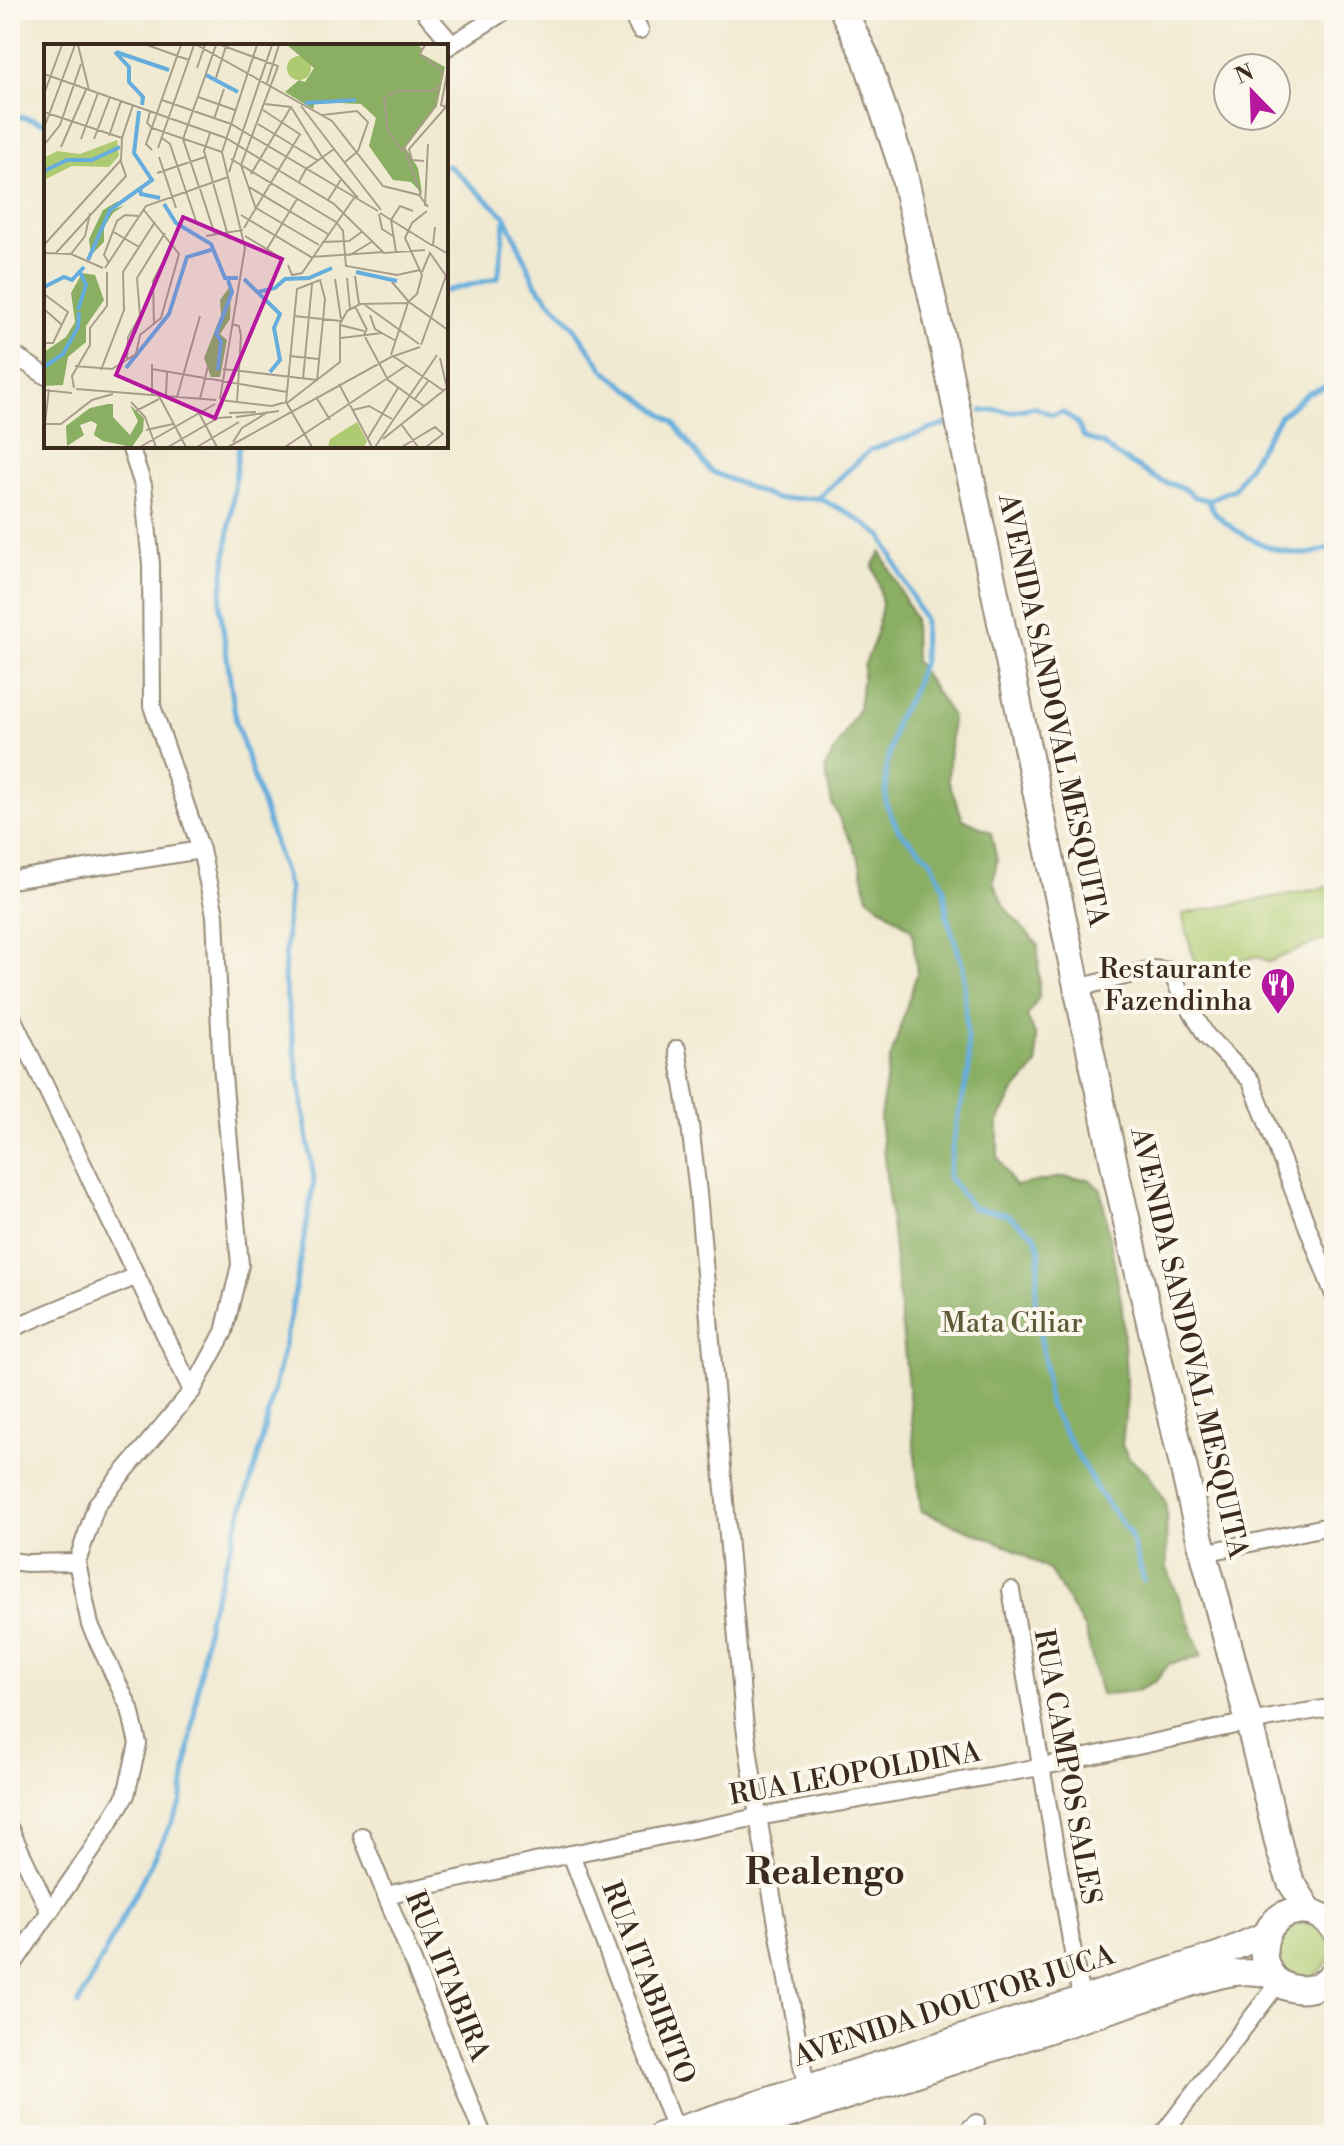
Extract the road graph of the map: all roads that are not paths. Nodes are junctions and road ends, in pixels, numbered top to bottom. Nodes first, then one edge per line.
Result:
1 (423, 10) edge
2 (507, 10) edge
3 (630, 10) edge
4 (843, 10) edge
5 (640, 30) dead end
6 (448, 44) edge
7 (449, 46) edge
8 (10, 352) edge
9 (44, 375) edge
10 (131, 448) edge
11 (201, 850) junction
12 (10, 880) edge
13 (1078, 988) junction
14 (11, 1018) edge
15 (677, 1049) dead end
16 (137, 1276) junction
17 (1334, 1295) edge
18 (10, 1329) edge
19 (192, 1391) junction
20 (1334, 1525) edge
21 (1204, 1553) junction
22 (10, 1561) edge
23 (77, 1562) junction
24 (1011, 1590) dead end
25 (1334, 1707) edge
26 (1249, 1722) junction
27 (1040, 1767) junction
28 (758, 1817) junction
29 (10, 1829) edge
30 (362, 1836) dead end
31 (1280, 1850) junction
32 (571, 1854) junction
33 (386, 1895) junction
34 (49, 1911) junction
35 (1324, 1917) edge
36 (1270, 1929) junction
37 (10, 1969) edge
38 (1334, 1973) edge
39 (1275, 1979) junction
40 (1081, 1999) junction
41 (806, 2087) junction
42 (976, 2123) dead end
43 (667, 2132) edge
44 (483, 2135) edge
45 (730, 2135) edge
46 (963, 2135) edge
47 (1162, 2135) edge

1 - 6 street
2 - 7 street
3 - 5 street
4 - 13 main road, AVENIDA SANDOVAL MESQUITA
8 - 9 street
10 - 11 street
11 - 12 street
11 - 19 street
13 - 17 street
13 - 21 main road, AVENIDA SANDOVAL MESQUITA
14 - 16 street
15 - 28 street
16 - 18 street
16 - 19 street
19 - 23 street
20 - 21 street
21 - 26 main road, AVENIDA SANDOVAL MESQUITA
22 - 23 street
23 - 34 street
24 - 27 street, RUA CAMPOS SALES
25 - 26 street, RUA LEOPOLDINA
26 - 27 street, RUA LEOPOLDINA
26 - 31 main road, AVENIDA SANDOVAL MESQUITA
27 - 28 street, RUA LEOPOLDINA
27 - 40 street, RUA CAMPOS SALES
28 - 32 street, RUA LEOPOLDINA
28 - 41 street
29 - 34 street
30 - 33 street, RUA ITABIRA
31 - 35 main road, AVENIDA SANDOVAL MESQUITA
31 - 36 main road, AVENIDA SANDOVAL MESQUITA
32 - 33 street, RUA LEOPOLDINA
32 - 43 street, RUA ITABIRITO
33 - 44 street, RUA ITABIRA
34 - 37 street
35 - 36 main road
36 - 39 main road, AVENIDA SANDOVAL MESQUITA
36 - 40 main road, AVENIDA DOUTOR JUCA
38 - 39 main road
39 - 45 main road, AVENIDA DOUTOR JUCA
39 - 47 street
40 - 41 main road, AVENIDA DOUTOR JUCA
41 - 43 main road, AVENIDA DOUTOR JUCA
42 - 46 street

